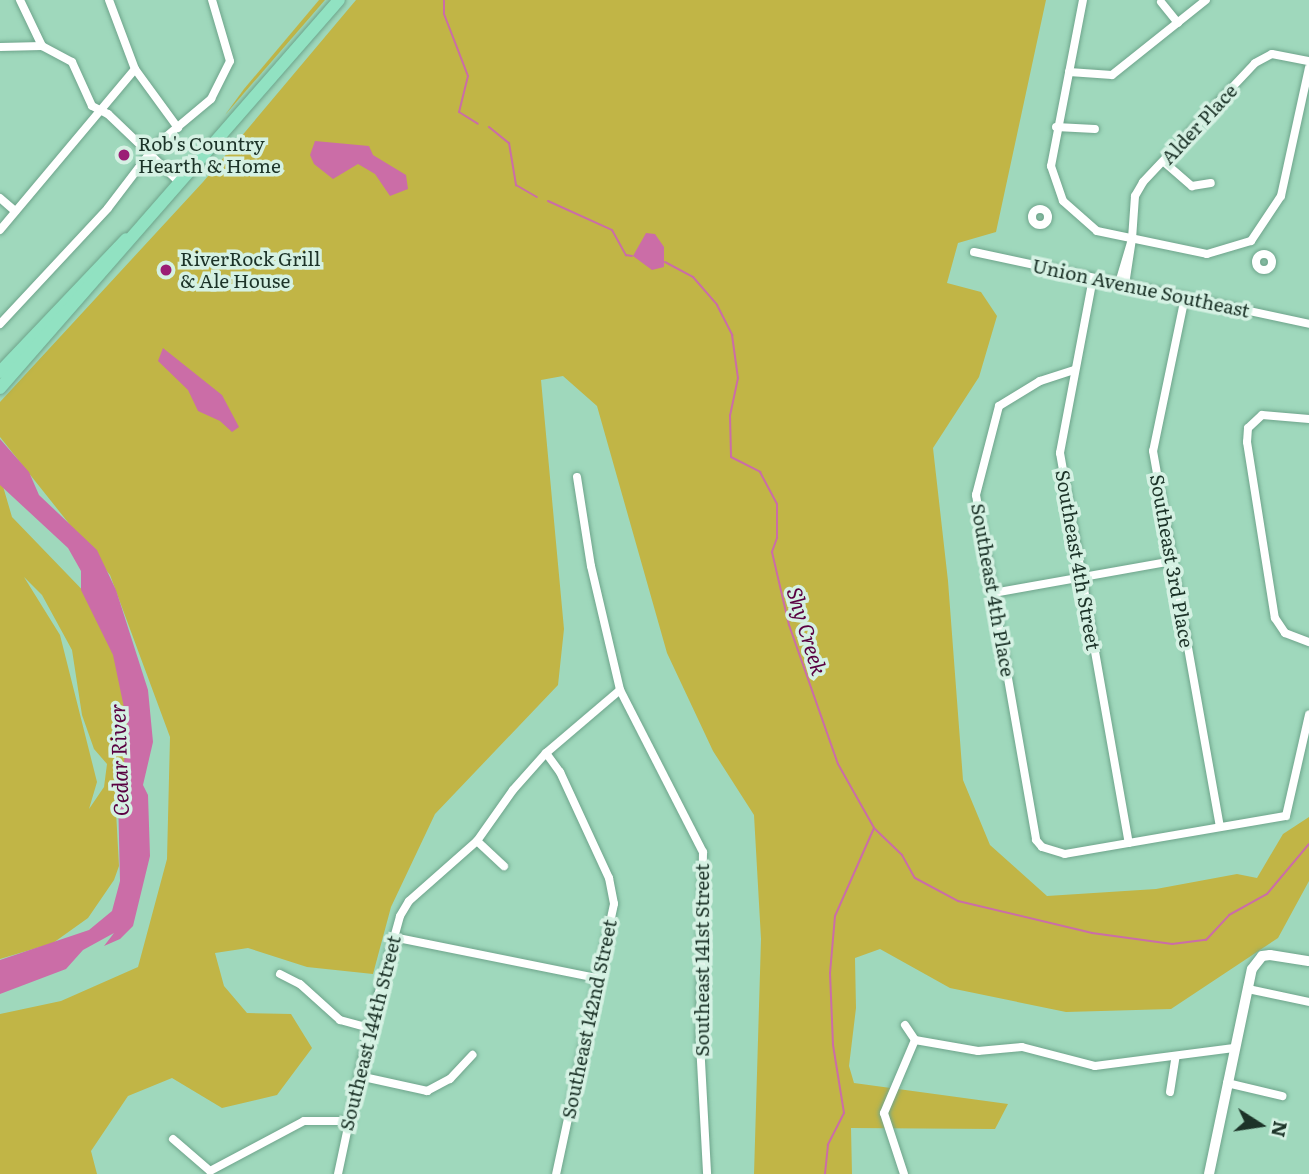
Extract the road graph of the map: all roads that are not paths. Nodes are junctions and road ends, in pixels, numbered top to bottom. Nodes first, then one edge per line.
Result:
1 (20, 0) edge
2 (109, 0) edge
3 (212, 0) edge
4 (339, 0) edge
5 (1083, 0) edge
6 (1206, 0) edge
7 (1161, 2) edge
8 (1178, 23) junction
9 (42, 46) junction
10 (0, 47) edge
11 (1309, 61) edge
12 (1309, 68) edge
13 (135, 69) junction
14 (1069, 72) junction
15 (100, 110) junction
16 (1056, 127) junction
17 (178, 128) junction
18 (1095, 130) dead end
19 (151, 156) junction
20 (1164, 162) junction
21 (180, 183) junction
22 (1211, 183) dead end
23 (0, 198) edge
24 (1063, 201) junction
25 (15, 211) junction
26 (1046, 212) dead end
27 (0, 230) edge
28 (135, 232) junction
29 (1132, 239) junction
30 (1251, 241) junction
31 (974, 252) dead end
32 (1259, 256) dead end
33 (1093, 278) junction
34 (1122, 284) junction
35 (1185, 298) junction
36 (0, 324) edge
37 (1309, 324) edge
38 (1074, 370) junction
39 (0, 372) edge
40 (0, 388) edge
41 (1309, 419) edge
42 (578, 477) dead end
43 (1172, 561) junction
44 (1080, 576) junction
45 (993, 593) junction
46 (1309, 642) edge
47 (621, 690) junction
48 (1309, 715) edge
49 (546, 753) junction
50 (1220, 826) junction
51 (477, 841) junction
52 (1129, 842) junction
53 (504, 866) dead end
54 (393, 937) junction
55 (1309, 961) edge
56 (280, 974) dead end
57 (596, 978) junction
58 (1248, 989) junction
59 (1309, 1002) edge
60 (905, 1025) dead end
61 (369, 1028) junction
62 (915, 1040) junction
63 (1234, 1048) junction
64 (472, 1055) dead end
65 (1176, 1056) junction
66 (359, 1076) junction
67 (1227, 1083) junction
68 (1170, 1092) dead end
69 (1282, 1096) dead end
70 (347, 1121) junction
71 (173, 1139) dead end
72 (209, 1172) edge
73 (338, 1174) edge
74 (556, 1174) edge
75 (706, 1174) edge
76 (904, 1174) edge
77 (1209, 1174) edge

1 - 9 street
2 - 13 street
3 - 17 street
4 - 21 main road
5 - 14 street
6 - 8 street
7 - 8 street
8 - 14 street
9 - 10 street
9 - 15 street
11 - 20 street, Alder Place
12 - 30 street
13 - 15 street
13 - 17 street
14 - 16 street
15 - 19 street
15 - 25 street
16 - 18 street
16 - 24 street
17 - 19 street
19 - 21 street
19 - 36 street
20 - 22 street
20 - 29 street, Alder Place
21 - 28 main road
23 - 25 street
24 - 26 street
24 - 29 street
25 - 27 street
28 - 39 main road
28 - 40 main road
29 - 30 street
29 - 34 street, Alder Place
30 - 32 street
31 - 33 street, Union Avenue Southeast
33 - 34 street, Union Avenue Southeast
33 - 38 street, Southeast 4th Street
34 - 35 street, Union Avenue Southeast
35 - 37 street, Union Avenue Southeast
35 - 43 street, Southeast 3rd Place
38 - 44 street, Southeast 4th Street
38 - 45 street, Southeast 4th Place
41 - 46 street
42 - 47 street, Southeast 141st Street
43 - 44 street
43 - 50 street, Southeast 3rd Place
44 - 45 street
44 - 52 street, Southeast 4th Street
45 - 52 street, Southeast 4th Place
47 - 49 street, Southeast 144th Street
47 - 75 street, Southeast 141st Street
48 - 50 street
49 - 51 street, Southeast 144th Street
49 - 57 street, Southeast 142nd Street
50 - 52 street
51 - 53 street
51 - 54 street, Southeast 144th Street
54 - 57 street
54 - 61 street, Southeast 144th Street
55 - 58 street
56 - 61 street
57 - 74 street, Southeast 142nd Street
58 - 59 street
58 - 63 street
60 - 62 street
61 - 66 street, Southeast 144th Street
62 - 65 street
62 - 76 street
63 - 65 street
63 - 67 street
64 - 66 street
65 - 68 street
66 - 70 street, Southeast 144th Street
67 - 69 street
67 - 77 street
70 - 72 street
70 - 73 street, Southeast 144th Street
71 - 72 street

